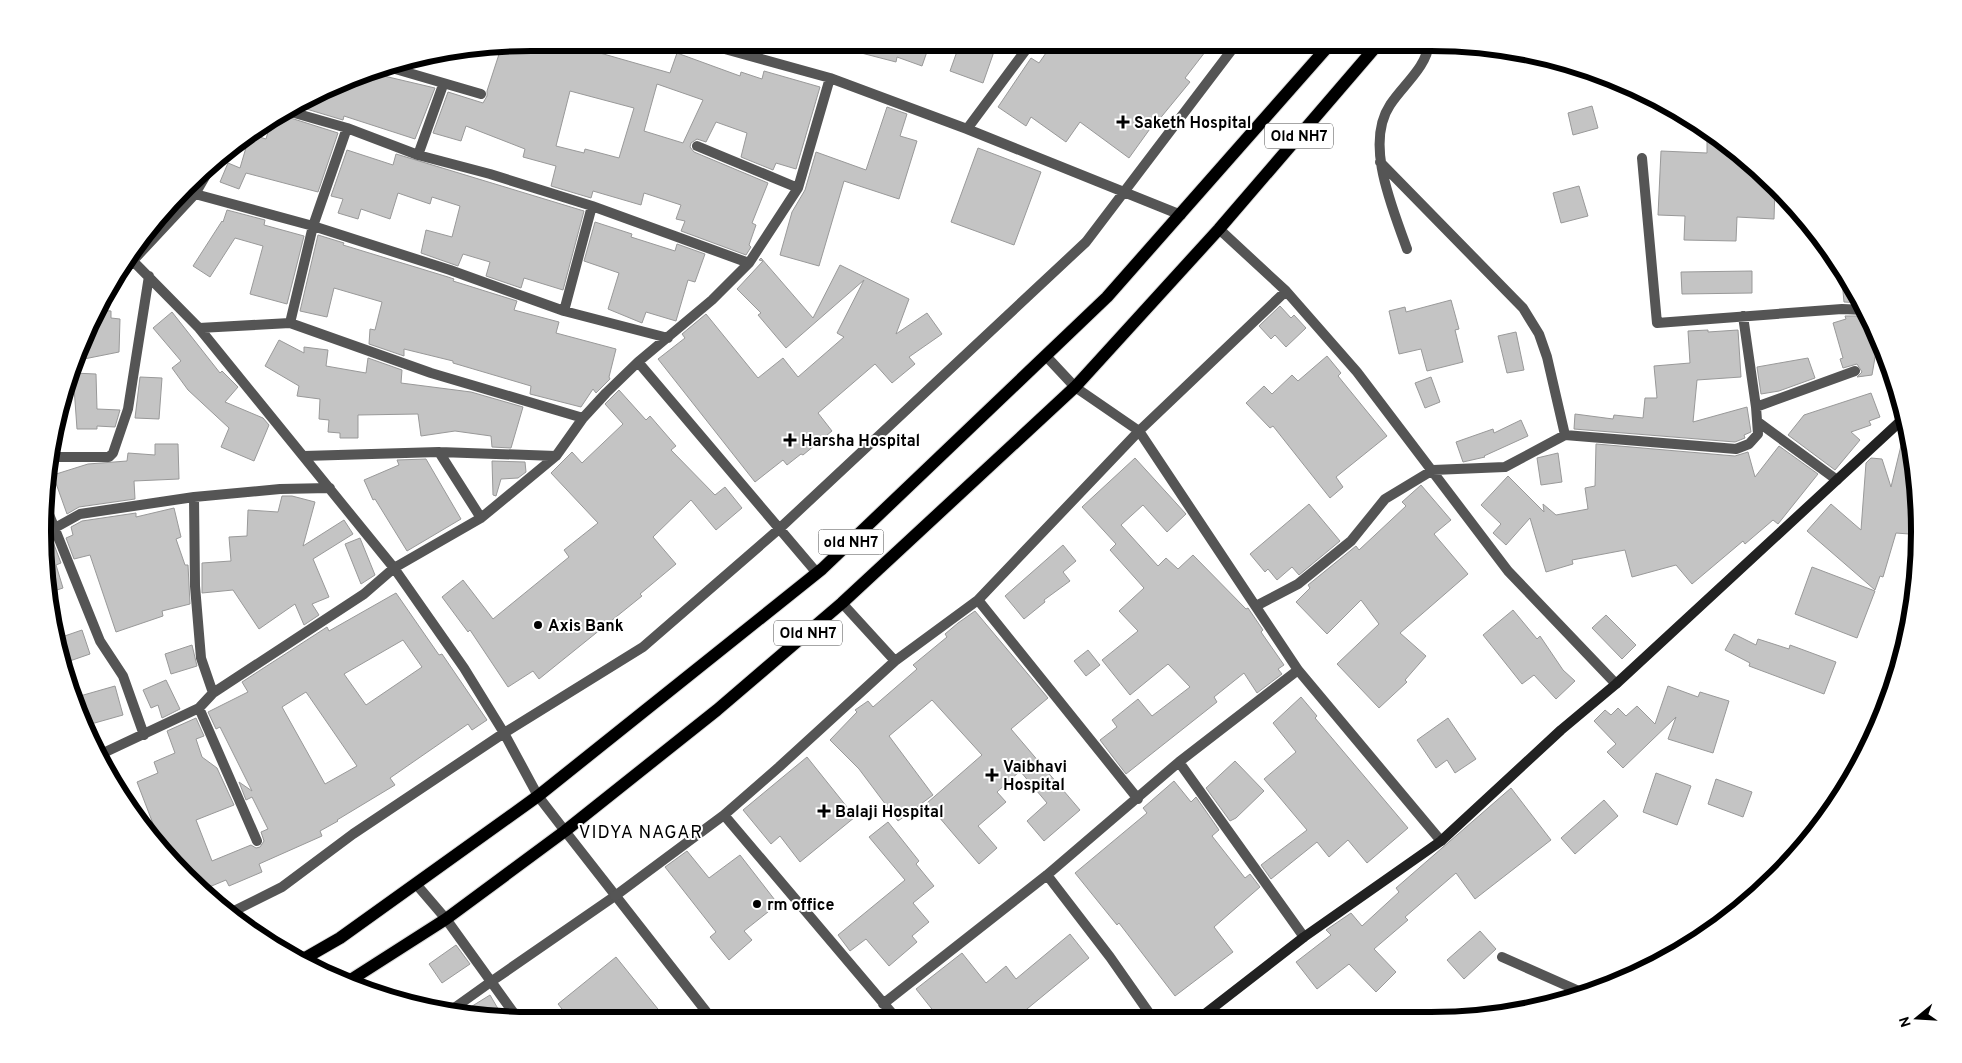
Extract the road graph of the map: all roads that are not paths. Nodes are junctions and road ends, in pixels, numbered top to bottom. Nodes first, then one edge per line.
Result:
1 (744, 51) edge
2 (1025, 51) edge
3 (1231, 51) edge
4 (1324, 51) edge
5 (1374, 51) edge
6 (1428, 51) edge
7 (399, 70) edge
8 (830, 78) junction
9 (443, 84) junction
10 (481, 94) dead end
11 (296, 113) edge
12 (347, 128) junction
13 (967, 129) junction
14 (697, 146) dead end
15 (418, 155) junction
16 (1642, 158) dead end
17 (1380, 162) junction
18 (201, 183) edge
19 (798, 188) junction
20 (1122, 192) junction
21 (195, 194) junction
22 (592, 206) junction
23 (1180, 215) junction
24 (313, 226) junction
25 (1219, 229) junction
26 (153, 235) edge
27 (1407, 249) dead end
28 (134, 262) edge
29 (749, 263) junction
30 (149, 276) junction
31 (1286, 291) junction
32 (1856, 310) edge
33 (564, 311) junction
34 (1743, 316) junction
35 (290, 323) junction
36 (199, 328) junction
37 (668, 338) junction
38 (1046, 356) junction
39 (638, 362) junction
40 (1855, 371) dead end
41 (1075, 387) junction
42 (1756, 407) junction
43 (583, 418) junction
44 (1758, 422) junction
45 (1898, 423) edge
46 (1139, 431) junction
47 (1565, 435) junction
48 (439, 452) junction
49 (304, 456) junction
50 (556, 456) junction
51 (57, 457) edge
52 (1433, 470) junction
53 (1836, 480) junction
54 (330, 488) junction
55 (194, 497) junction
56 (481, 518) junction
57 (779, 529) junction
58 (51, 531) edge
59 (51, 537) edge
60 (394, 568) junction
61 (817, 573) junction
62 (978, 600) junction
63 (842, 604) junction
64 (1256, 606) junction
65 (895, 661) junction
66 (1298, 670) junction
67 (1616, 684) junction
68 (213, 693) junction
69 (199, 708) junction
70 (504, 733) junction
71 (144, 735) junction
72 (106, 753) edge
73 (1180, 762) junction
74 (538, 796) junction
75 (1138, 799) junction
76 (724, 815) junction
77 (565, 831) junction
78 (258, 841) dead end
79 (1441, 841) junction
80 (1047, 875) junction
81 (416, 884) junction
82 (615, 896) junction
83 (236, 910) edge
84 (446, 919) junction
85 (1304, 937) junction
86 (308, 956) edge
87 (1502, 957) dead end
88 (354, 977) edge
89 (492, 981) junction
90 (1576, 989) edge
91 (883, 1004) junction
92 (457, 1006) edge
93 (513, 1011) edge
94 (706, 1012) edge
95 (890, 1012) edge
96 (1148, 1012) edge
97 (1207, 1012) edge

1 - 8 street
2 - 13 street
3 - 20 street
4 - 23 main road, old NH7
5 - 25 main road, Old NH7
6 - 17 street
7 - 9 street
8 - 13 street
8 - 19 street
9 - 10 street
9 - 15 street
11 - 12 street
12 - 15 street
12 - 24 street
13 - 20 street
14 - 19 street
15 - 22 street
16 - 34 street
17 - 27 street
17 - 47 street
18 - 21 street
19 - 29 street
20 - 23 street
20 - 57 street
21 - 24 street
21 - 26 street
22 - 29 street
22 - 33 street
23 - 38 main road, old NH7
24 - 33 street
24 - 35 street
25 - 31 street
25 - 41 main road, Old NH7
28 - 30 street
29 - 37 street
30 - 36 street
30 - 51 street
31 - 46 street
31 - 52 street
32 - 34 street
33 - 37 street
34 - 42 street
35 - 36 street
35 - 43 street
36 - 49 street
37 - 39 street
38 - 41 street
38 - 61 main road, old NH7
39 - 43 street
39 - 57 street
40 - 42 street
41 - 46 street
41 - 63 main road, Old NH7
42 - 44 street
43 - 50 street
44 - 47 street
44 - 53 street
45 - 53 street
46 - 62 street
46 - 64 street
47 - 52 street
48 - 49 street
48 - 50 street
48 - 56 street
49 - 54 street
50 - 56 street
52 - 64 street
52 - 67 street
53 - 67 street
54 - 55 street
54 - 60 street
55 - 58 street
55 - 68 street
56 - 60 street
57 - 61 street
57 - 70 street
59 - 71 street
60 - 68 street
60 - 70 street
61 - 74 main road, old NH7
62 - 65 street
62 - 75 street
63 - 65 street
63 - 77 main road, Old NH7
64 - 66 street
65 - 76 street
66 - 73 street
66 - 79 street
67 - 79 street
68 - 69 street
69 - 71 street
69 - 78 street
70 - 74 street
70 - 83 street
71 - 72 street
73 - 75 street
73 - 85 street
74 - 77 street
74 - 81 main road, old NH7
75 - 80 street
76 - 82 street
76 - 91 street
77 - 82 street
77 - 84 main road, Old NH7
79 - 85 street
80 - 91 street
80 - 96 street
81 - 84 street
81 - 86 main road, old NH7
82 - 89 street
82 - 94 street
84 - 88 main road, Old NH7
84 - 89 street
85 - 97 street
87 - 90 street
89 - 92 street
89 - 93 street
91 - 95 street

